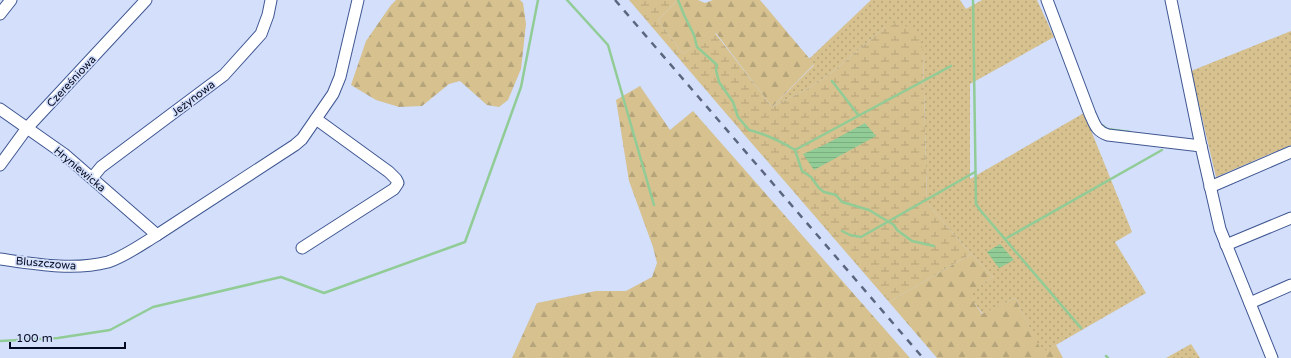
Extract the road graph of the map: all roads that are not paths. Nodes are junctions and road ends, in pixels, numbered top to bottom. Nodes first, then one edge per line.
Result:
1 (11, 0) edge
2 (146, 0) edge
3 (270, 0) edge
4 (358, 0) edge
5 (1046, 0) edge
6 (1171, 0) edge
7 (0, 14) edge
8 (0, 109) edge
9 (316, 119) junction
10 (27, 128) junction
11 (1201, 146) junction
12 (1291, 152) edge
13 (0, 165) edge
14 (92, 178) junction
15 (1210, 187) junction
16 (1291, 218) edge
17 (157, 235) junction
18 (1226, 245) junction
19 (302, 248) dead end
20 (0, 259) edge
21 (1291, 285) edge
22 (1250, 303) junction
23 (1272, 358) edge

1 - 7 street
2 - 10 street, Czereśniowa
3 - 14 street, Jeżynowa
4 - 9 street, Bluszczowa
5 - 11 street
6 - 11 street
8 - 10 street, Hryniewicka
9 - 17 street, Bluszczowa
9 - 19 street
10 - 13 street, Czereśniowa
10 - 14 street, Hryniewicka
11 - 15 street
12 - 15 street
14 - 17 street, Hryniewicka
15 - 18 street
16 - 18 street
17 - 20 street, Bluszczowa
18 - 22 street
21 - 22 street
22 - 23 street

